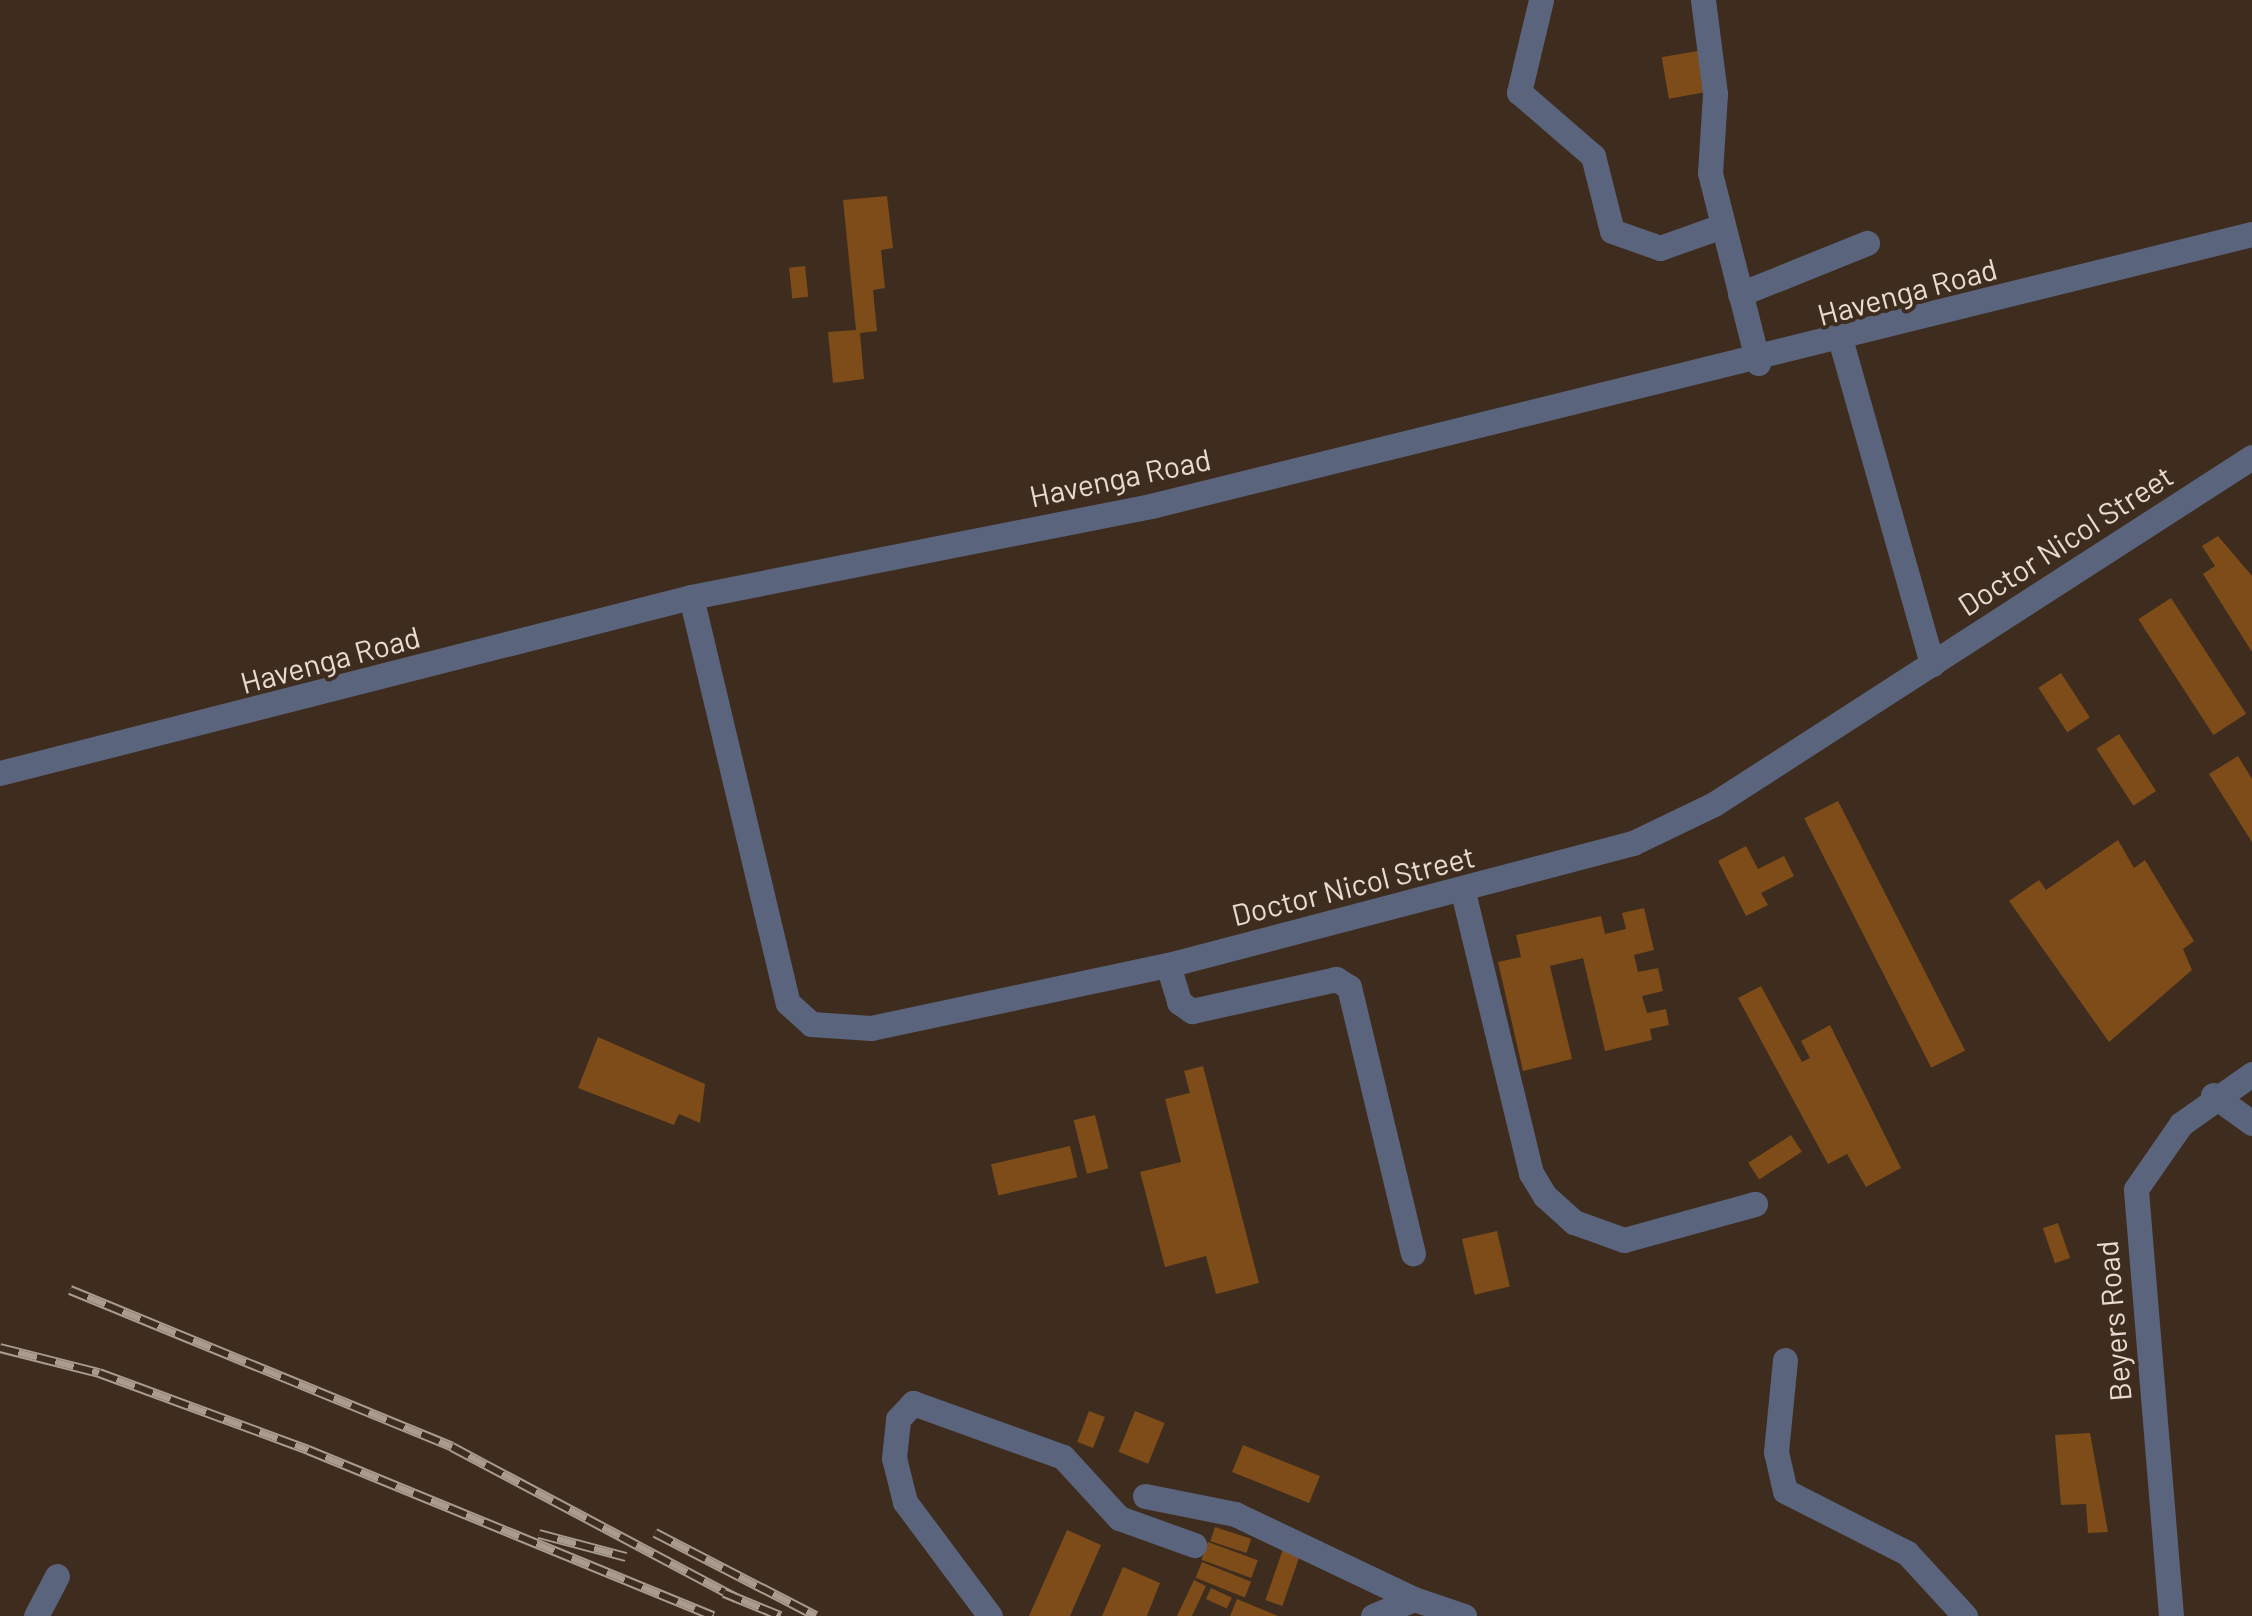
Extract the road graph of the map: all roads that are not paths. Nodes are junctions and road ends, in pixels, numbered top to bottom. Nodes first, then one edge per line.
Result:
1 (1541, 0) edge
2 (1703, 0) edge
3 (1720, 227) junction
4 (2252, 234) edge
5 (1867, 243) dead end
6 (1740, 294) junction
7 (1840, 342) junction
8 (1758, 363) junction
9 (2251, 460) edge
10 (690, 597) junction
11 (1932, 664) junction
12 (0, 773) edge
13 (1463, 892) junction
14 (1168, 965) junction
15 (2252, 1074) edge
16 (2213, 1095) junction
17 (2252, 1122) edge
18 (1754, 1204) dead end
19 (1414, 1253) dead end
20 (1786, 1360) dead end
21 (1145, 1496) dead end
22 (1194, 1546) dead end
23 (57, 1576) dead end
24 (1414, 1599) junction
25 (36, 1616) edge
26 (990, 1616) edge
27 (1373, 1616) edge
28 (1464, 1616) edge
29 (1965, 1616) edge
30 (2171, 1616) edge

1 - 3 street
2 - 3 street
3 - 6 street
4 - 7 street, Havenga Road
5 - 6 street
6 - 8 street
7 - 8 street, Havenga Road
7 - 11 street
8 - 10 street, Havenga Road
9 - 11 street, Doctor Nicol Street
10 - 12 street, Havenga Road
10 - 14 street, Doctor Nicol Street
11 - 13 street, Doctor Nicol Street
13 - 14 street, Doctor Nicol Street
13 - 18 street
14 - 19 street
15 - 16 street, Beyers Road
16 - 17 street
16 - 30 street, Beyers Road
20 - 29 street
21 - 24 street
22 - 26 street
23 - 25 street
24 - 27 street
24 - 28 street

